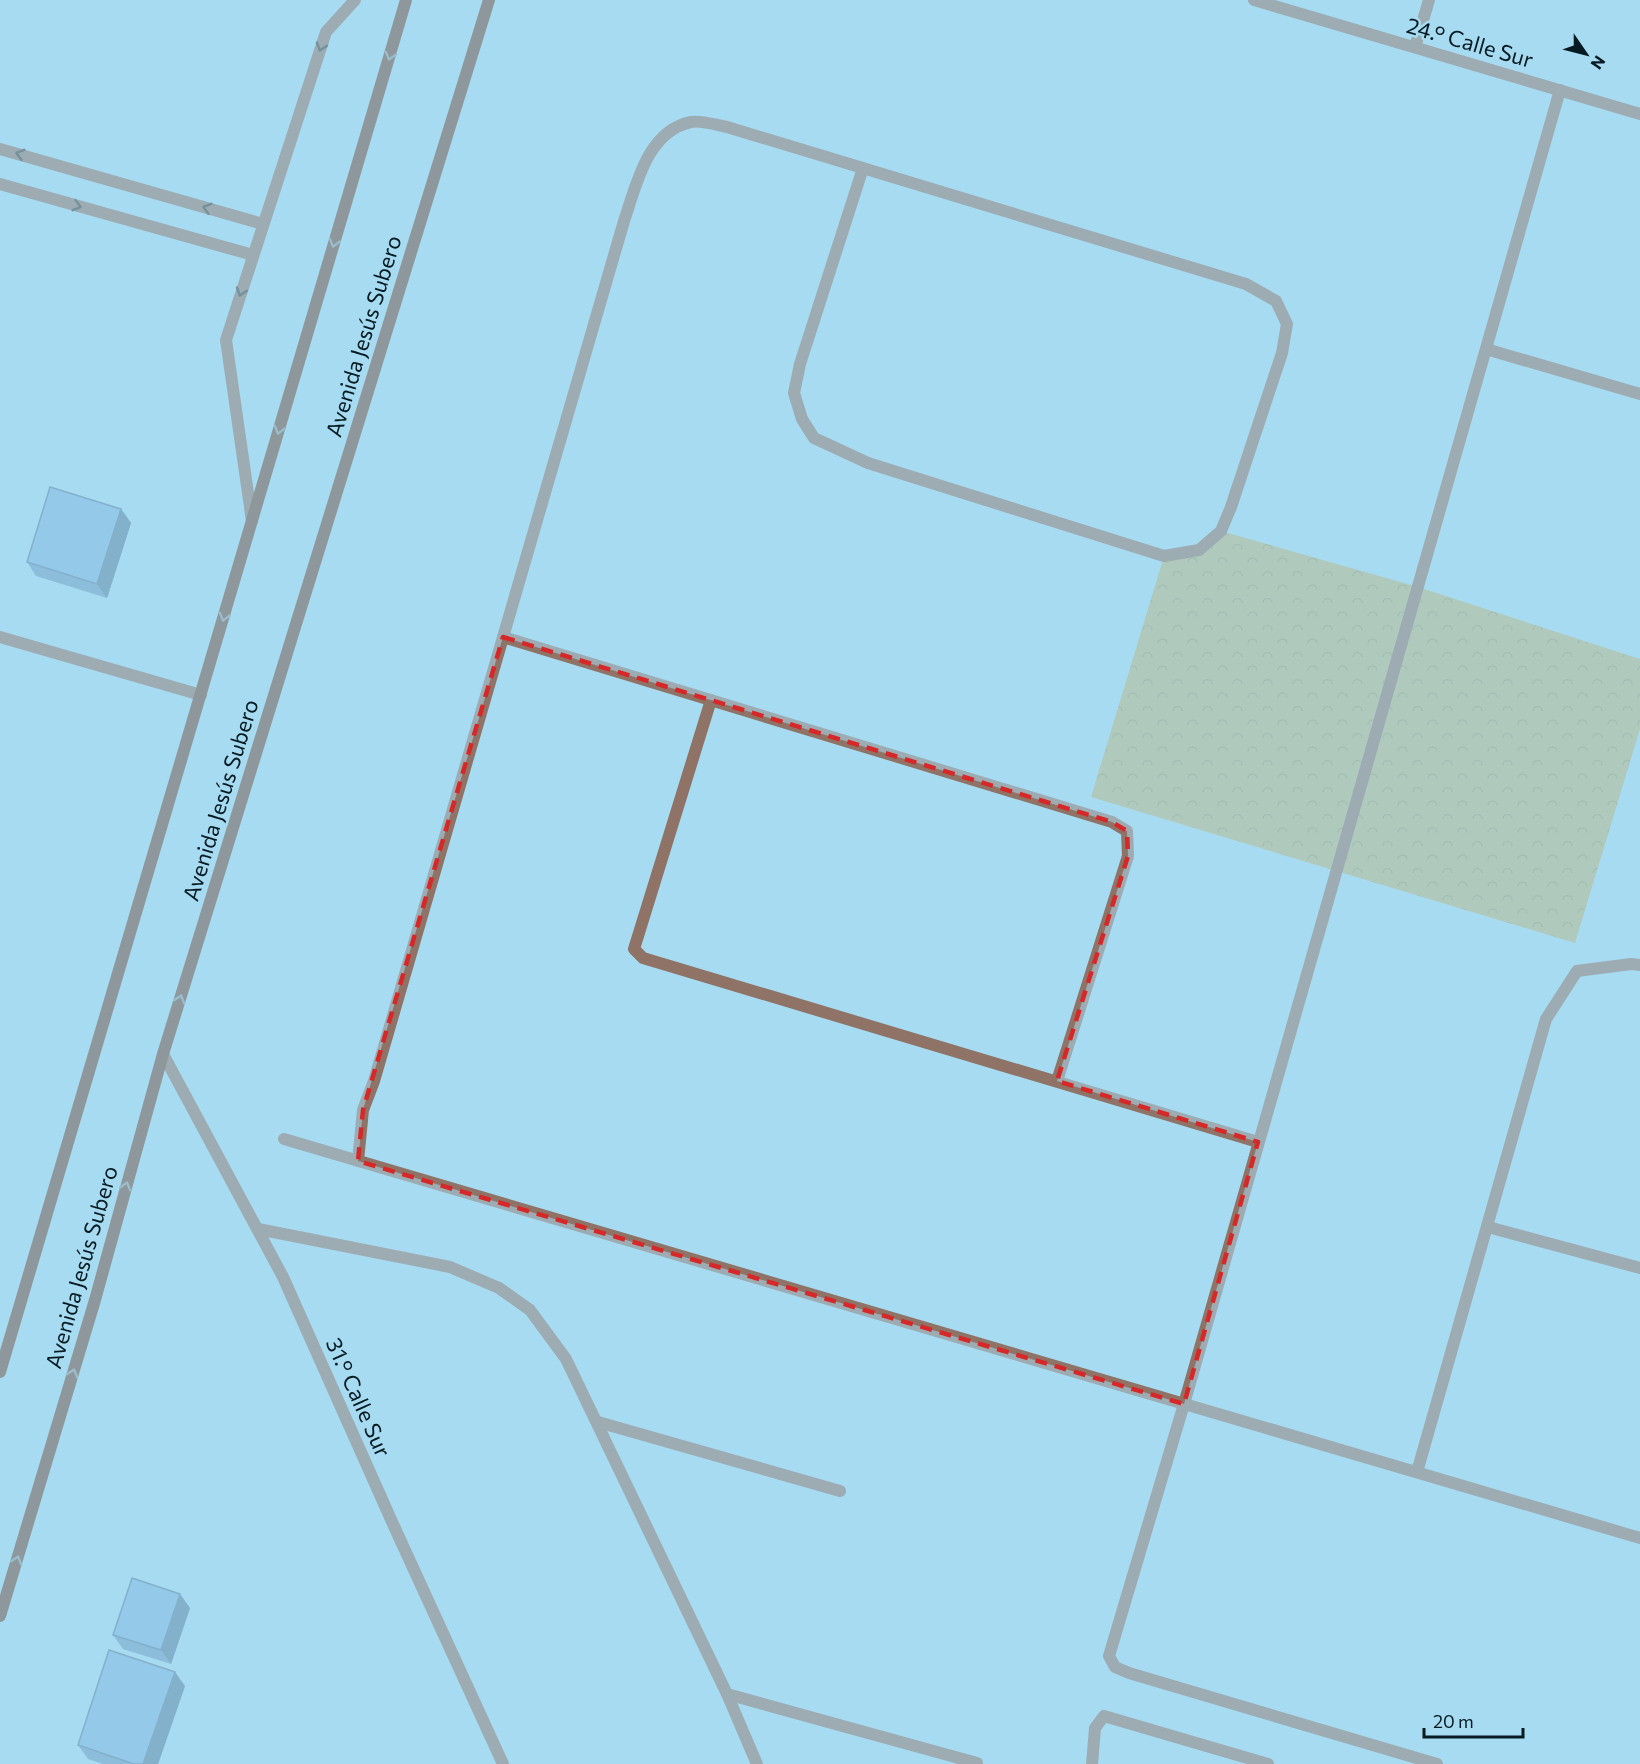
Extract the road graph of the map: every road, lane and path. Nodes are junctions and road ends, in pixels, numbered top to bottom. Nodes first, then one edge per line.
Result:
1 (355, 0) edge
2 (406, 0) edge
3 (489, 0) edge
4 (1254, 0) edge
5 (1430, 0) edge
6 (1414, 47) junction
7 (1560, 90) junction
8 (1640, 114) edge
9 (0, 148) edge
10 (863, 168) junction
11 (0, 184) edge
12 (263, 225) junction
13 (253, 255) junction
14 (1486, 349) junction
15 (1640, 394) edge
16 (252, 521) junction
17 (0, 637) edge
18 (503, 637) junction
19 (201, 695) junction
20 (711, 700) junction
21 (1640, 965) edge
22 (163, 1054) junction
23 (1057, 1081) junction
24 (284, 1140) dead end
25 (1258, 1142) junction
26 (358, 1161) junction
27 (1488, 1227) junction
28 (258, 1229) junction
29 (1640, 1268) edge
30 (0, 1372) edge
31 (1184, 1404) junction
32 (598, 1422) junction
33 (1417, 1472) junction
34 (840, 1491) dead end
35 (1640, 1538) edge
36 (0, 1616) edge
37 (727, 1694) junction
38 (977, 1763) edge
39 (503, 1764) edge
40 (757, 1764) edge
41 (1092, 1764) edge
42 (1268, 1764) edge
43 (1437, 1764) edge

1 -> 12 street
2 -> 16 main road, Avenida Jesús Subero
22 -> 3 main road, Avenida Jesús Subero
4 - 6 street, 24.° Calle Sur
5 - 6 street
6 - 7 street, 24.° Calle Sur
7 - 8 street, 24.° Calle Sur
7 - 14 street
12 -> 9 street
10 - 10 street
10 - 18 street
11 -> 13 street
12 - 13 street
13 -> 16 street
14 - 15 street
14 - 25 street
16 -> 19 main road, Avenida Jesús Subero
17 - 19 street
18 - 20 street
18 - 26 street
19 - 30 main road, Avenida Jesús Subero
20 - 23 street
20 - 23 street
21 - 27 street
22 - 28 street, 31.° Calle Sur
36 -> 22 main road, Avenida Jesús Subero
23 - 25 street
24 - 26 street
25 - 31 street
26 - 31 street
27 - 29 street
27 - 33 street
28 - 32 street
28 - 39 street, 31.° Calle Sur
31 - 33 street
31 - 43 street
32 - 34 street
32 - 37 street
33 - 35 street
37 - 38 street
37 - 40 street
41 - 42 street

